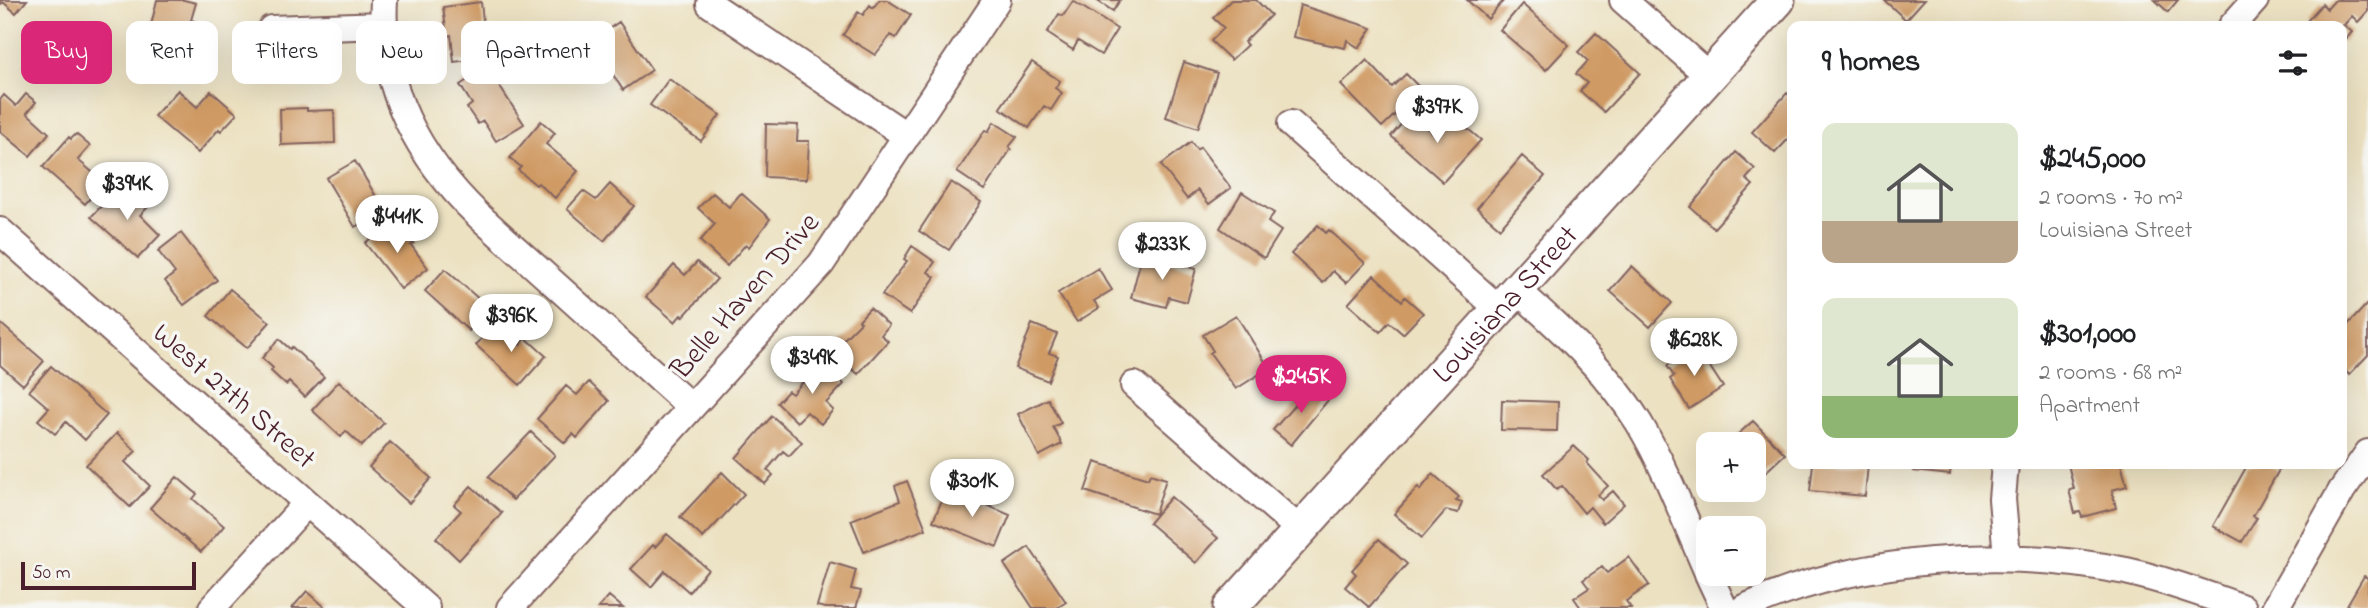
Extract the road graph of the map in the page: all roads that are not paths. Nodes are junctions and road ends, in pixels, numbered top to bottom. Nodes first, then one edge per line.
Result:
1 (998, 0) edge
2 (1623, 0) edge
3 (1778, 0) edge
4 (2255, 0) edge
5 (710, 4) dead end
6 (384, 13) edge
7 (328, 21) edge
8 (2236, 21) edge
9 (1710, 77) junction
10 (1291, 124) dead end
11 (907, 136) junction
12 (0, 231) edge
13 (1508, 299) junction
14 (1134, 385) dead end
15 (691, 407) junction
16 (2368, 453) edge
17 (2005, 469) edge
18 (307, 503) junction
19 (1300, 530) junction
20 (1696, 545) edge
21 (2007, 557) junction
22 (1714, 586) edge
23 (212, 608) edge
24 (426, 608) edge
25 (510, 608) edge
26 (1230, 608) edge
27 (1724, 608) edge
28 (1744, 608) edge
29 (2243, 608) edge
30 (2275, 608) edge

1 - 11 street, Belle Haven Drive
2 - 9 street
3 - 9 main road, Louisiana Street
4 - 8 street
5 - 11 street
6 - 7 street
6 - 15 street
9 - 13 main road, Louisiana Street
10 - 13 street
11 - 15 street, Belle Haven Drive
12 - 18 street, West 27th Street
13 - 19 main road, Louisiana Street
13 - 20 street
14 - 19 street
15 - 25 street, Belle Haven Drive
16 - 30 street
17 - 21 street
18 - 23 street
18 - 24 street, West 27th Street
19 - 26 main road, Louisiana Street
21 - 28 street
21 - 29 street
22 - 27 street

